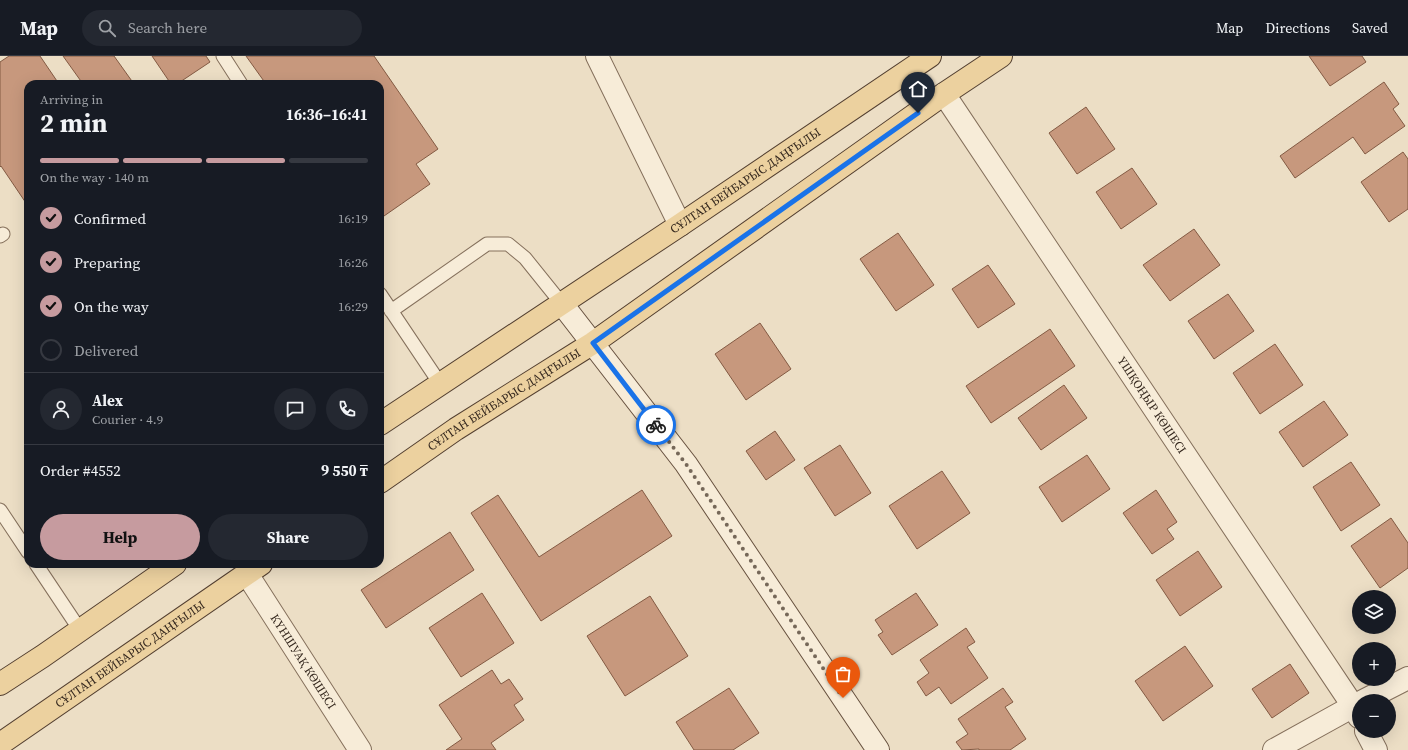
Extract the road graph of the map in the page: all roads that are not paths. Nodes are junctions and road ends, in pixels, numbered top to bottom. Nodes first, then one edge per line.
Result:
1 (223, 56) edge
2 (598, 56) edge
3 (930, 56) edge
4 (1001, 56) edge
5 (238, 80) edge
6 (944, 94) junction
7 (680, 226) junction
8 (384, 300) edge
9 (562, 304) junction
10 (391, 311) junction
11 (593, 343) junction
12 (441, 385) junction
13 (384, 421) edge
14 (384, 479) edge
15 (0, 510) edge
16 (24, 546) edge
17 (39, 568) edge
18 (169, 568) edge
19 (254, 569) edge
20 (80, 630) junction
21 (1408, 678) edge
22 (0, 684) edge
23 (1381, 694) edge
24 (1352, 697) edge
25 (1352, 711) edge
26 (1370, 738) edge
27 (0, 744) edge
28 (360, 750) edge
29 (878, 750) edge
30 (1274, 750) edge
31 (1376, 750) edge

1 - 5 lane
2 - 7 street
3 - 7 main road, СҰЛТАН БЕЙБАРЫС ДАҢҒЫЛЫ
4 - 6 main road, СҰЛТАН БЕЙБАРЫС ДАҢҒЫЛЫ
6 - 11 main road, СҰЛТАН БЕЙБАРЫС ДАҢҒЫЛЫ
6 - 24 street, ҮШҚОҢЫР КӨШЕСІ
7 - 9 main road, СҰЛТАН БЕЙБАРЫС ДАҢҒЫЛЫ
8 - 10 lane
9 - 10 lane
9 - 11 street
9 - 12 main road, СҰЛТАН БЕЙБАРЫС ДАҢҒЫЛЫ
10 - 12 lane
11 - 14 main road, СҰЛТАН БЕЙБАРЫС ДАҢҒЫЛЫ
11 - 29 street
12 - 13 main road, СҰЛТАН БЕЙБАРЫС ДАҢҒЫЛЫ
15 - 16 lane
17 - 20 lane
18 - 20 main road
19 - 27 main road, СҰЛТАН БЕЙБАРЫС ДАҢҒЫЛЫ
19 - 28 street, КҮНШУАҚ КӨШЕСІ
20 - 22 main road
21 - 23 street
25 - 30 street
26 - 31 street

